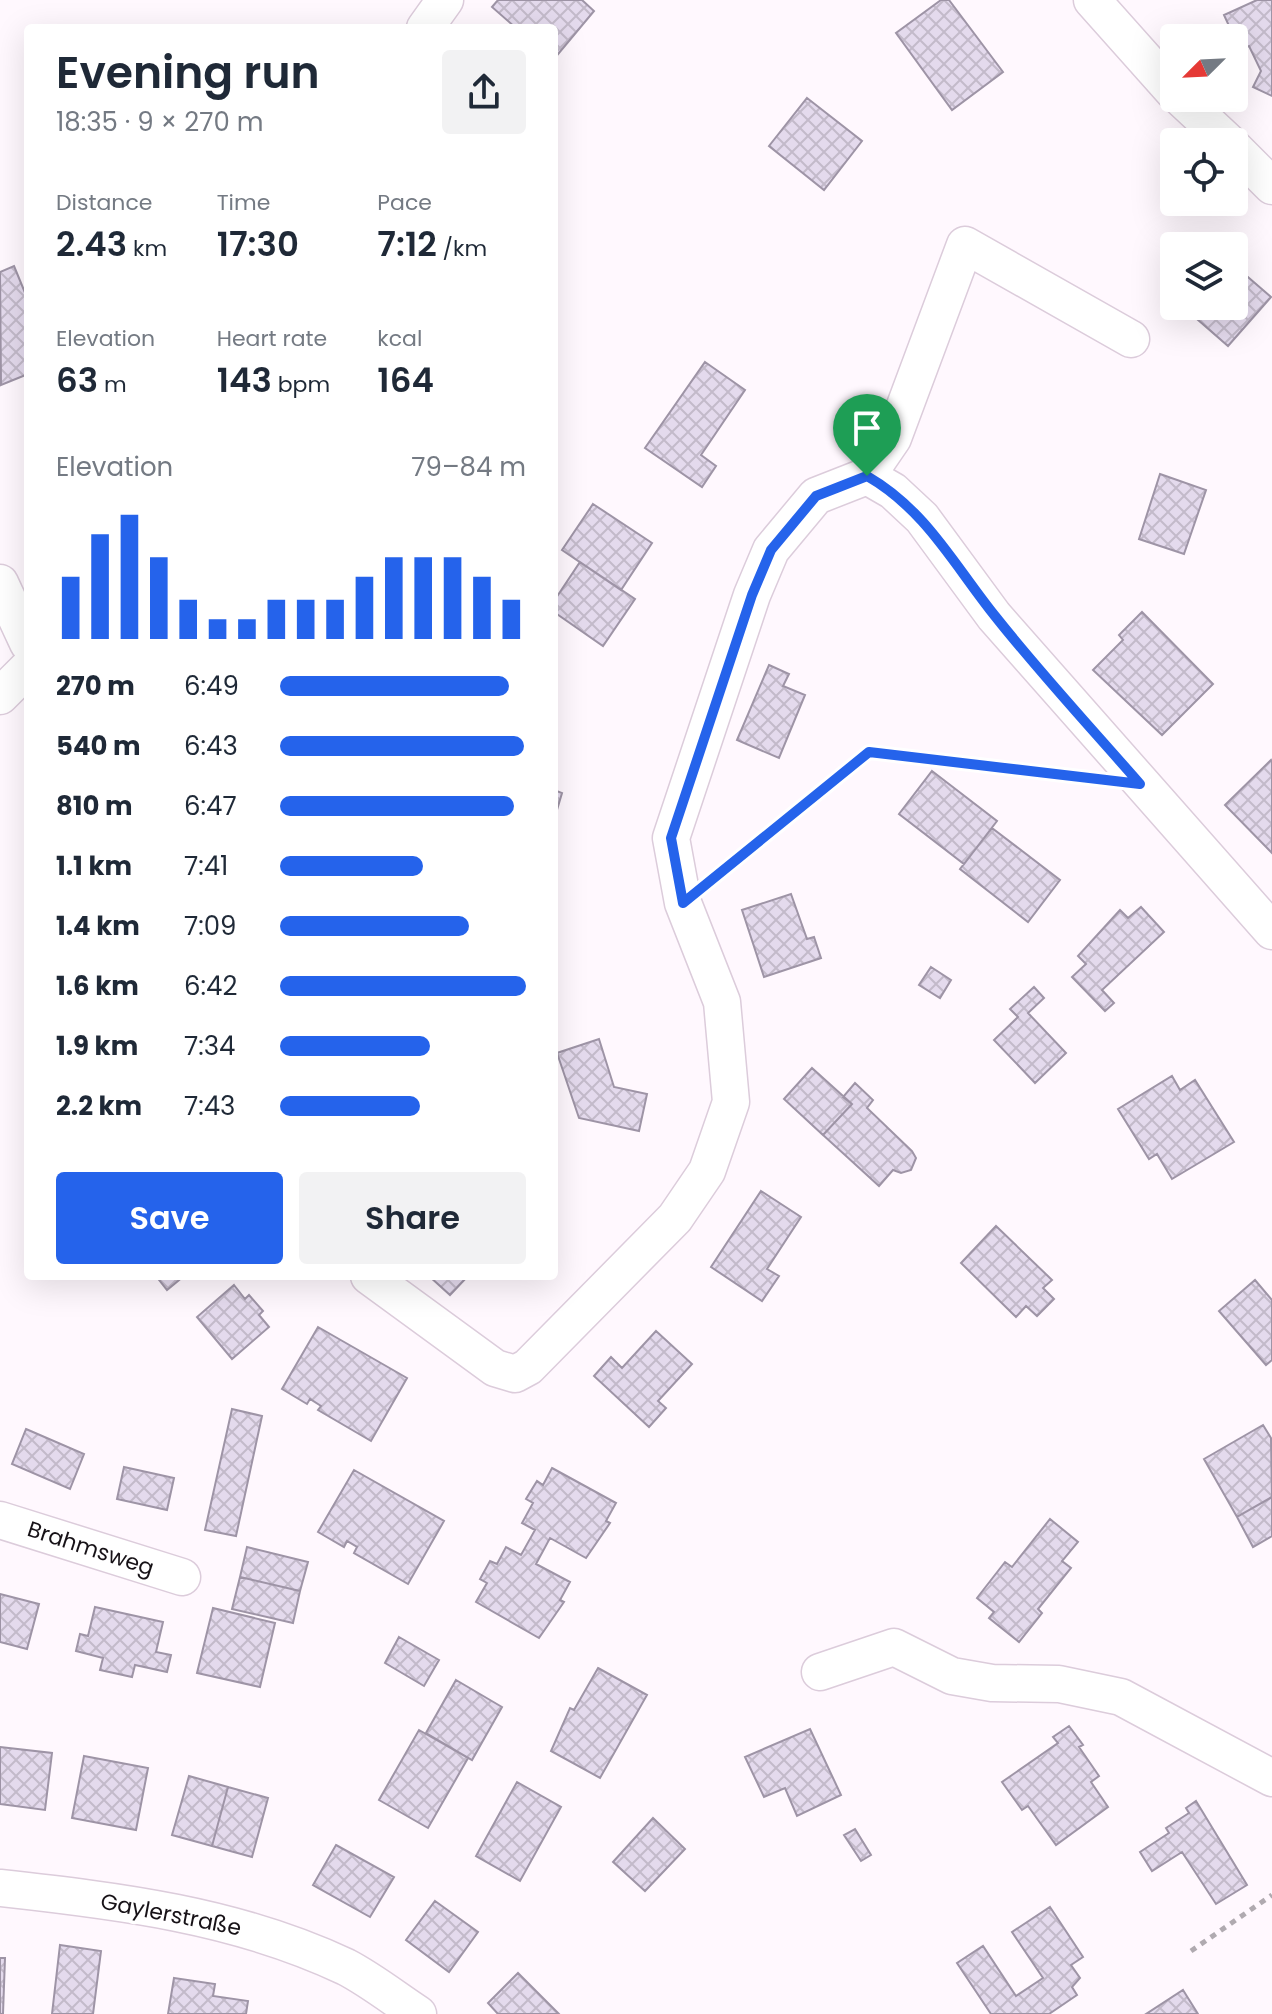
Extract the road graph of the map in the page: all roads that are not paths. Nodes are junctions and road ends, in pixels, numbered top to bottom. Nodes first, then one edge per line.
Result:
1 (445, 0) edge
2 (1092, 0) edge
3 (428, 24) edge
4 (1160, 76) edge
5 (1196, 112) edge
6 (1213, 128) edge
7 (1248, 162) edge
8 (1272, 186) edge
9 (1131, 339) dead end
10 (867, 476) junction
11 (0, 583) edge
12 (24, 634) edge
13 (24, 672) edge
14 (0, 696) edge
15 (1272, 931) edge
16 (374, 1280) edge
17 (0, 1520) edge
18 (182, 1577) dead end
19 (820, 1672) dead end
20 (1272, 1778) edge
21 (0, 1888) edge
22 (418, 2014) edge

1 - 3 street
2 - 4 street
5 - 6 street
7 - 8 street
9 - 10 street
10 - 15 street
10 - 16 street
11 - 12 street
13 - 14 street
17 - 18 street, Brahmsweg
19 - 20 street
21 - 22 street, Gaylerstraße

